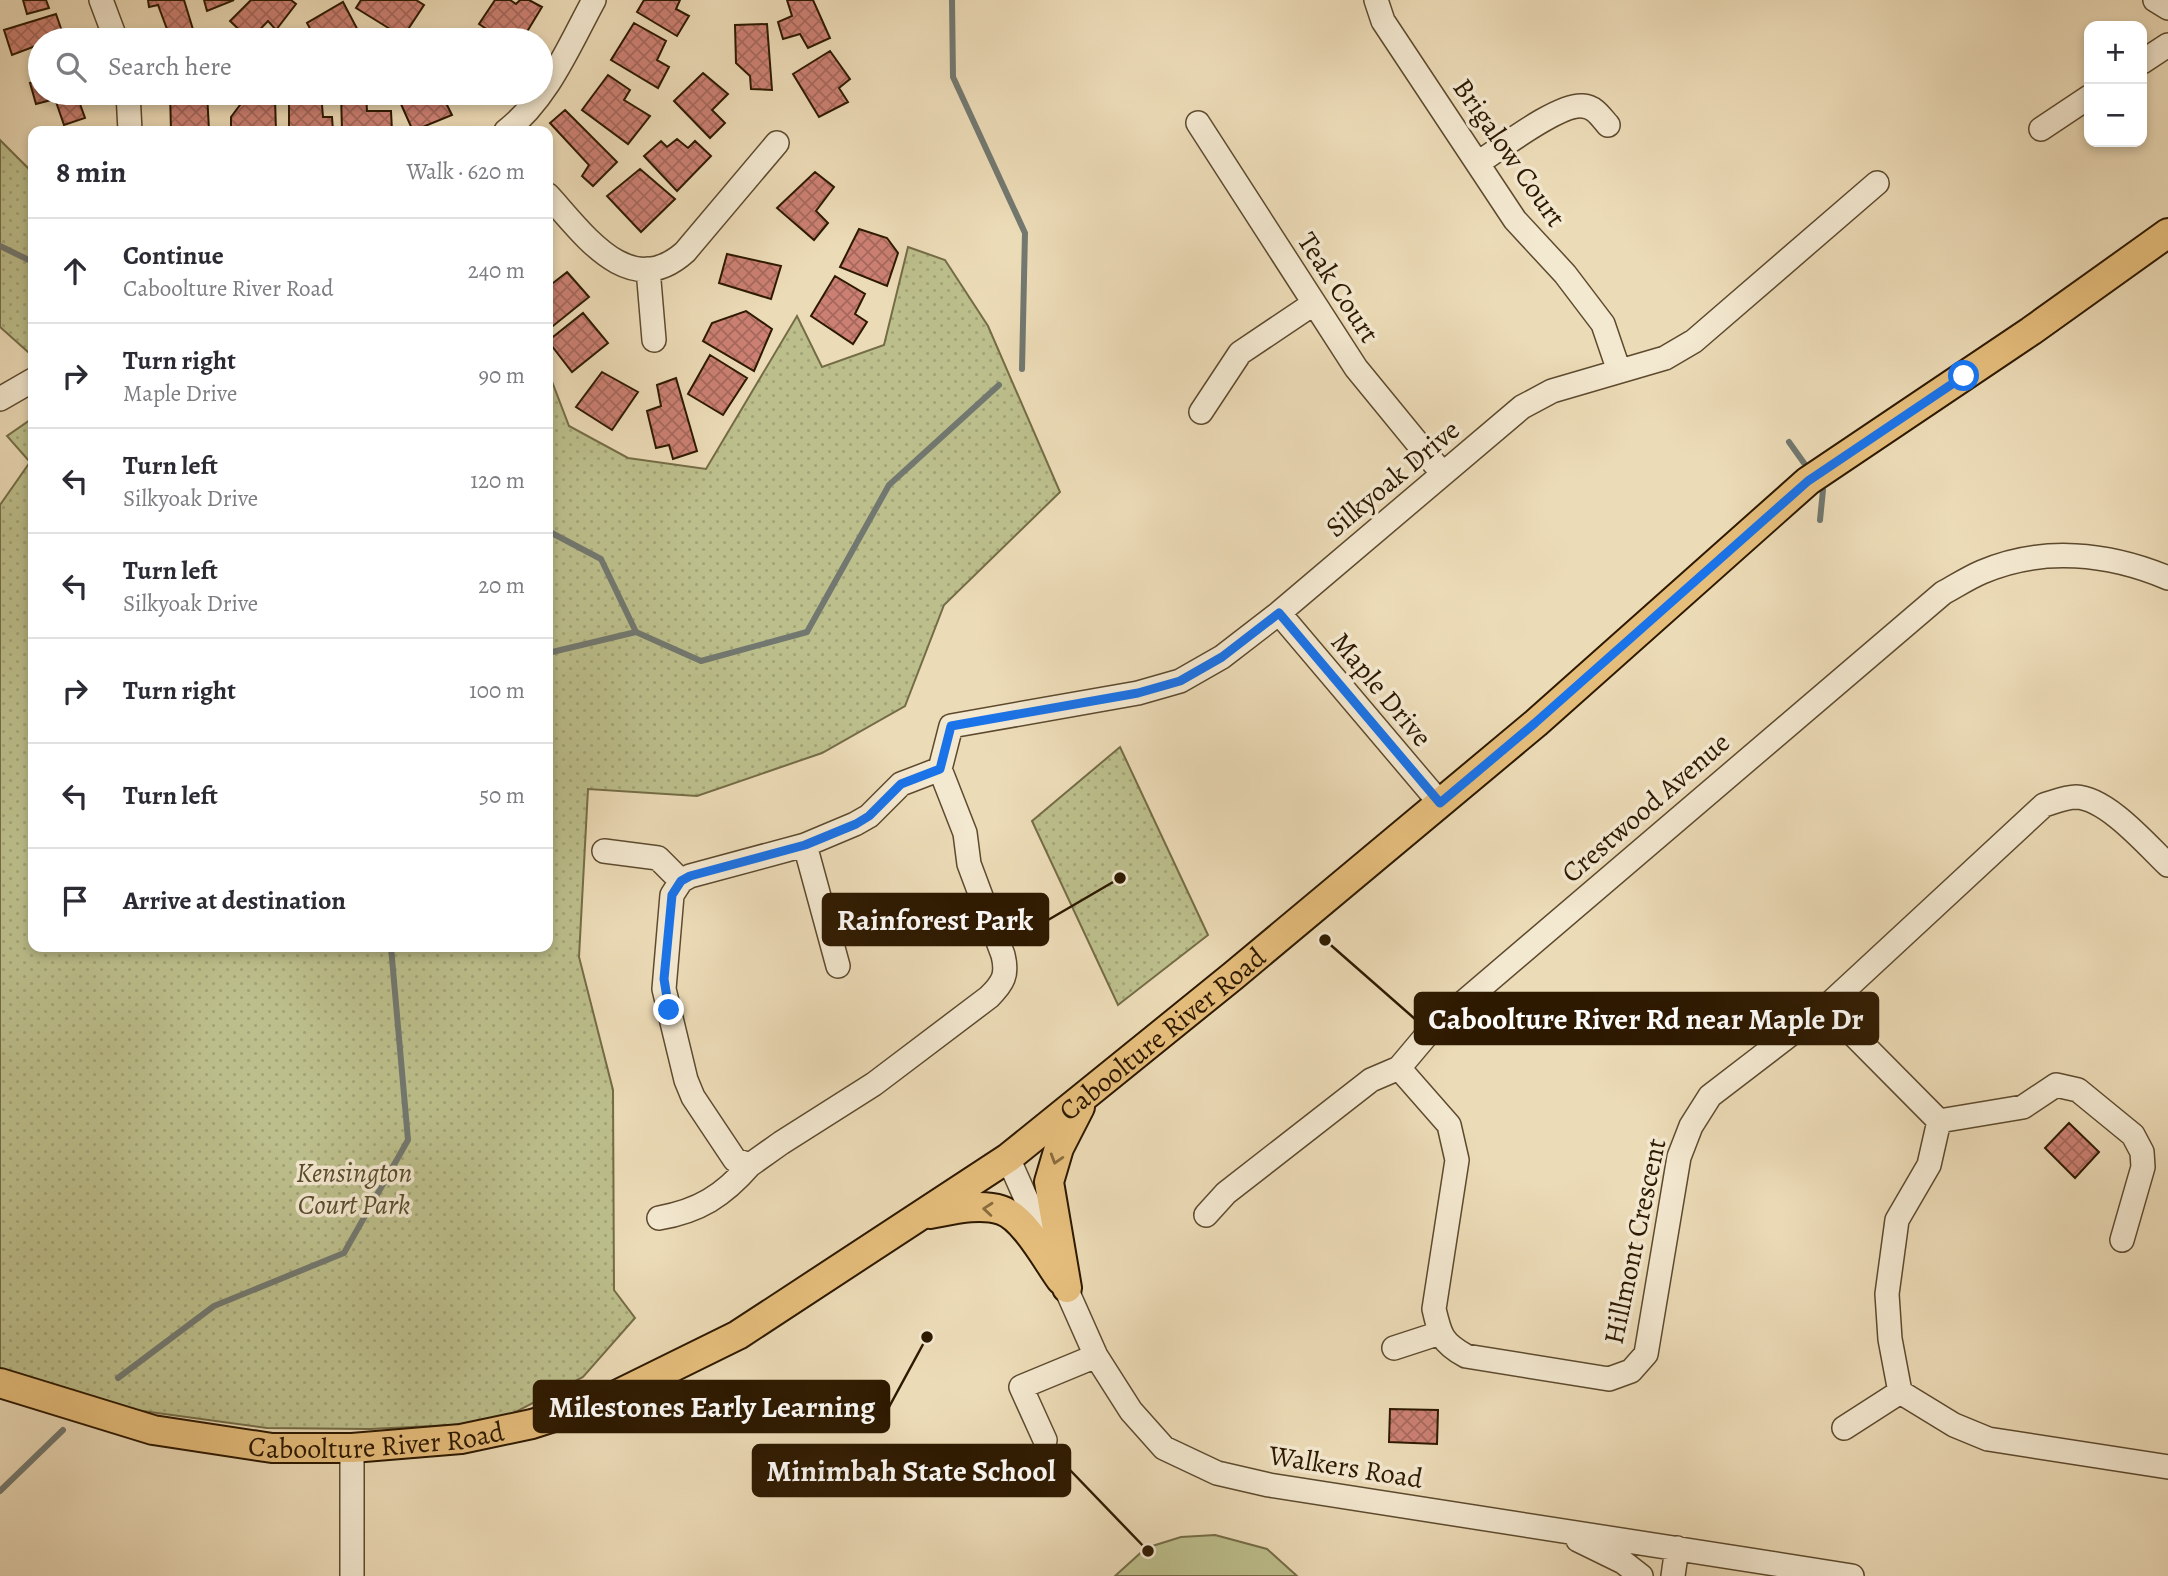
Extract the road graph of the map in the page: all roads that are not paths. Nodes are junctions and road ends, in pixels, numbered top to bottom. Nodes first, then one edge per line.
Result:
1 (101, 0) edge
2 (594, 0) edge
3 (1376, 0) edge
4 (2155, 0) edge
5 (2168, 8) edge
6 (112, 28) edge
7 (2168, 45) edge
8 (2147, 59) edge
9 (553, 76) edge
10 (2084, 100) edge
11 (129, 105) edge
12 (534, 105) edge
13 (1198, 123) dead end
14 (1608, 125) dead end
15 (130, 126) edge
16 (511, 126) edge
17 (2041, 128) dead end
18 (777, 143) dead end
19 (1478, 163) junction
20 (1877, 183) dead end
21 (553, 200) edge
22 (2168, 233) edge
23 (648, 269) junction
24 (1313, 304) junction
25 (654, 340) dead end
26 (1619, 371) junction
27 (28, 383) edge
28 (0, 399) edge
29 (1201, 412) dead end
30 (1442, 473) junction
31 (2168, 578) edge
32 (1279, 613) junction
33 (940, 769) junction
34 (1440, 803) junction
35 (805, 845) junction
36 (604, 851) dead end
37 (2168, 865) edge
38 (681, 881) junction
39 (838, 966) dead end
40 (1826, 1007) junction
41 (1399, 1068) junction
42 (1085, 1097) junction
43 (1939, 1121) junction
44 (1009, 1158) junction
45 (750, 1166) junction
46 (921, 1215) junction
47 (1206, 1215) dead end
48 (659, 1218) dead end
49 (2122, 1240) dead end
50 (1067, 1288) junction
51 (1440, 1333) junction
52 (1394, 1348) dead end
53 (1096, 1356) junction
54 (0, 1383) edge
55 (1900, 1392) junction
56 (1844, 1428) dead end
57 (1045, 1440) dead end
58 (352, 1448) junction
59 (2168, 1467) edge
60 (1556, 1530) junction
61 (1677, 1548) junction
62 (1843, 1575) edge
63 (352, 1576) edge
64 (1642, 1576) edge
65 (1673, 1576) edge
66 (1758, 1576) edge

1 - 6 street
2 - 9 street
3 - 19 street, Brigalow Court
4 - 5 street
7 - 8 street
10 - 17 street
11 - 15 street
12 - 16 street
13 - 24 street, Teak Court
14 - 19 street
18 - 23 street
19 - 26 street, Brigalow Court
20 - 26 street, Silkyoak Drive
21 - 23 street
22 - 34 main road, Caboolture River Road
23 - 25 street
24 - 29 street
24 - 30 street, Teak Court
26 - 30 street, Silkyoak Drive
27 - 28 street
30 - 32 street, Silkyoak Drive
31 - 41 street, Crestwood Avenue
32 - 33 street, Silkyoak Drive
32 - 34 street, Maple Drive
33 - 35 street
33 - 45 street
34 - 42 main road, Caboolture River Road
35 - 38 street
35 - 39 street
36 - 38 street
37 - 40 street, Hillmont Crescent
38 - 45 street
40 - 43 street
40 - 51 street, Hillmont Crescent
41 - 47 street, Crestwood Avenue
41 - 51 street
42 - 44 main road, Caboolture River Road
42 -> 50 main road
43 - 49 street
43 - 55 street
44 - 46 main road, Caboolture River Road
44 - 50 street, Walkers Road
45 - 48 street
50 -> 46 main road
46 - 58 main road, Caboolture River Road
50 - 53 street, Walkers Road
51 - 52 street
53 - 57 street
53 - 60 street, Walkers Road
54 - 58 main road, Caboolture River Road
55 - 56 street
55 - 59 street
58 - 63 street
60 - 61 street, Walkers Road
60 - 64 street
61 - 62 street, Walkers Road
61 - 65 street
62 - 66 street

